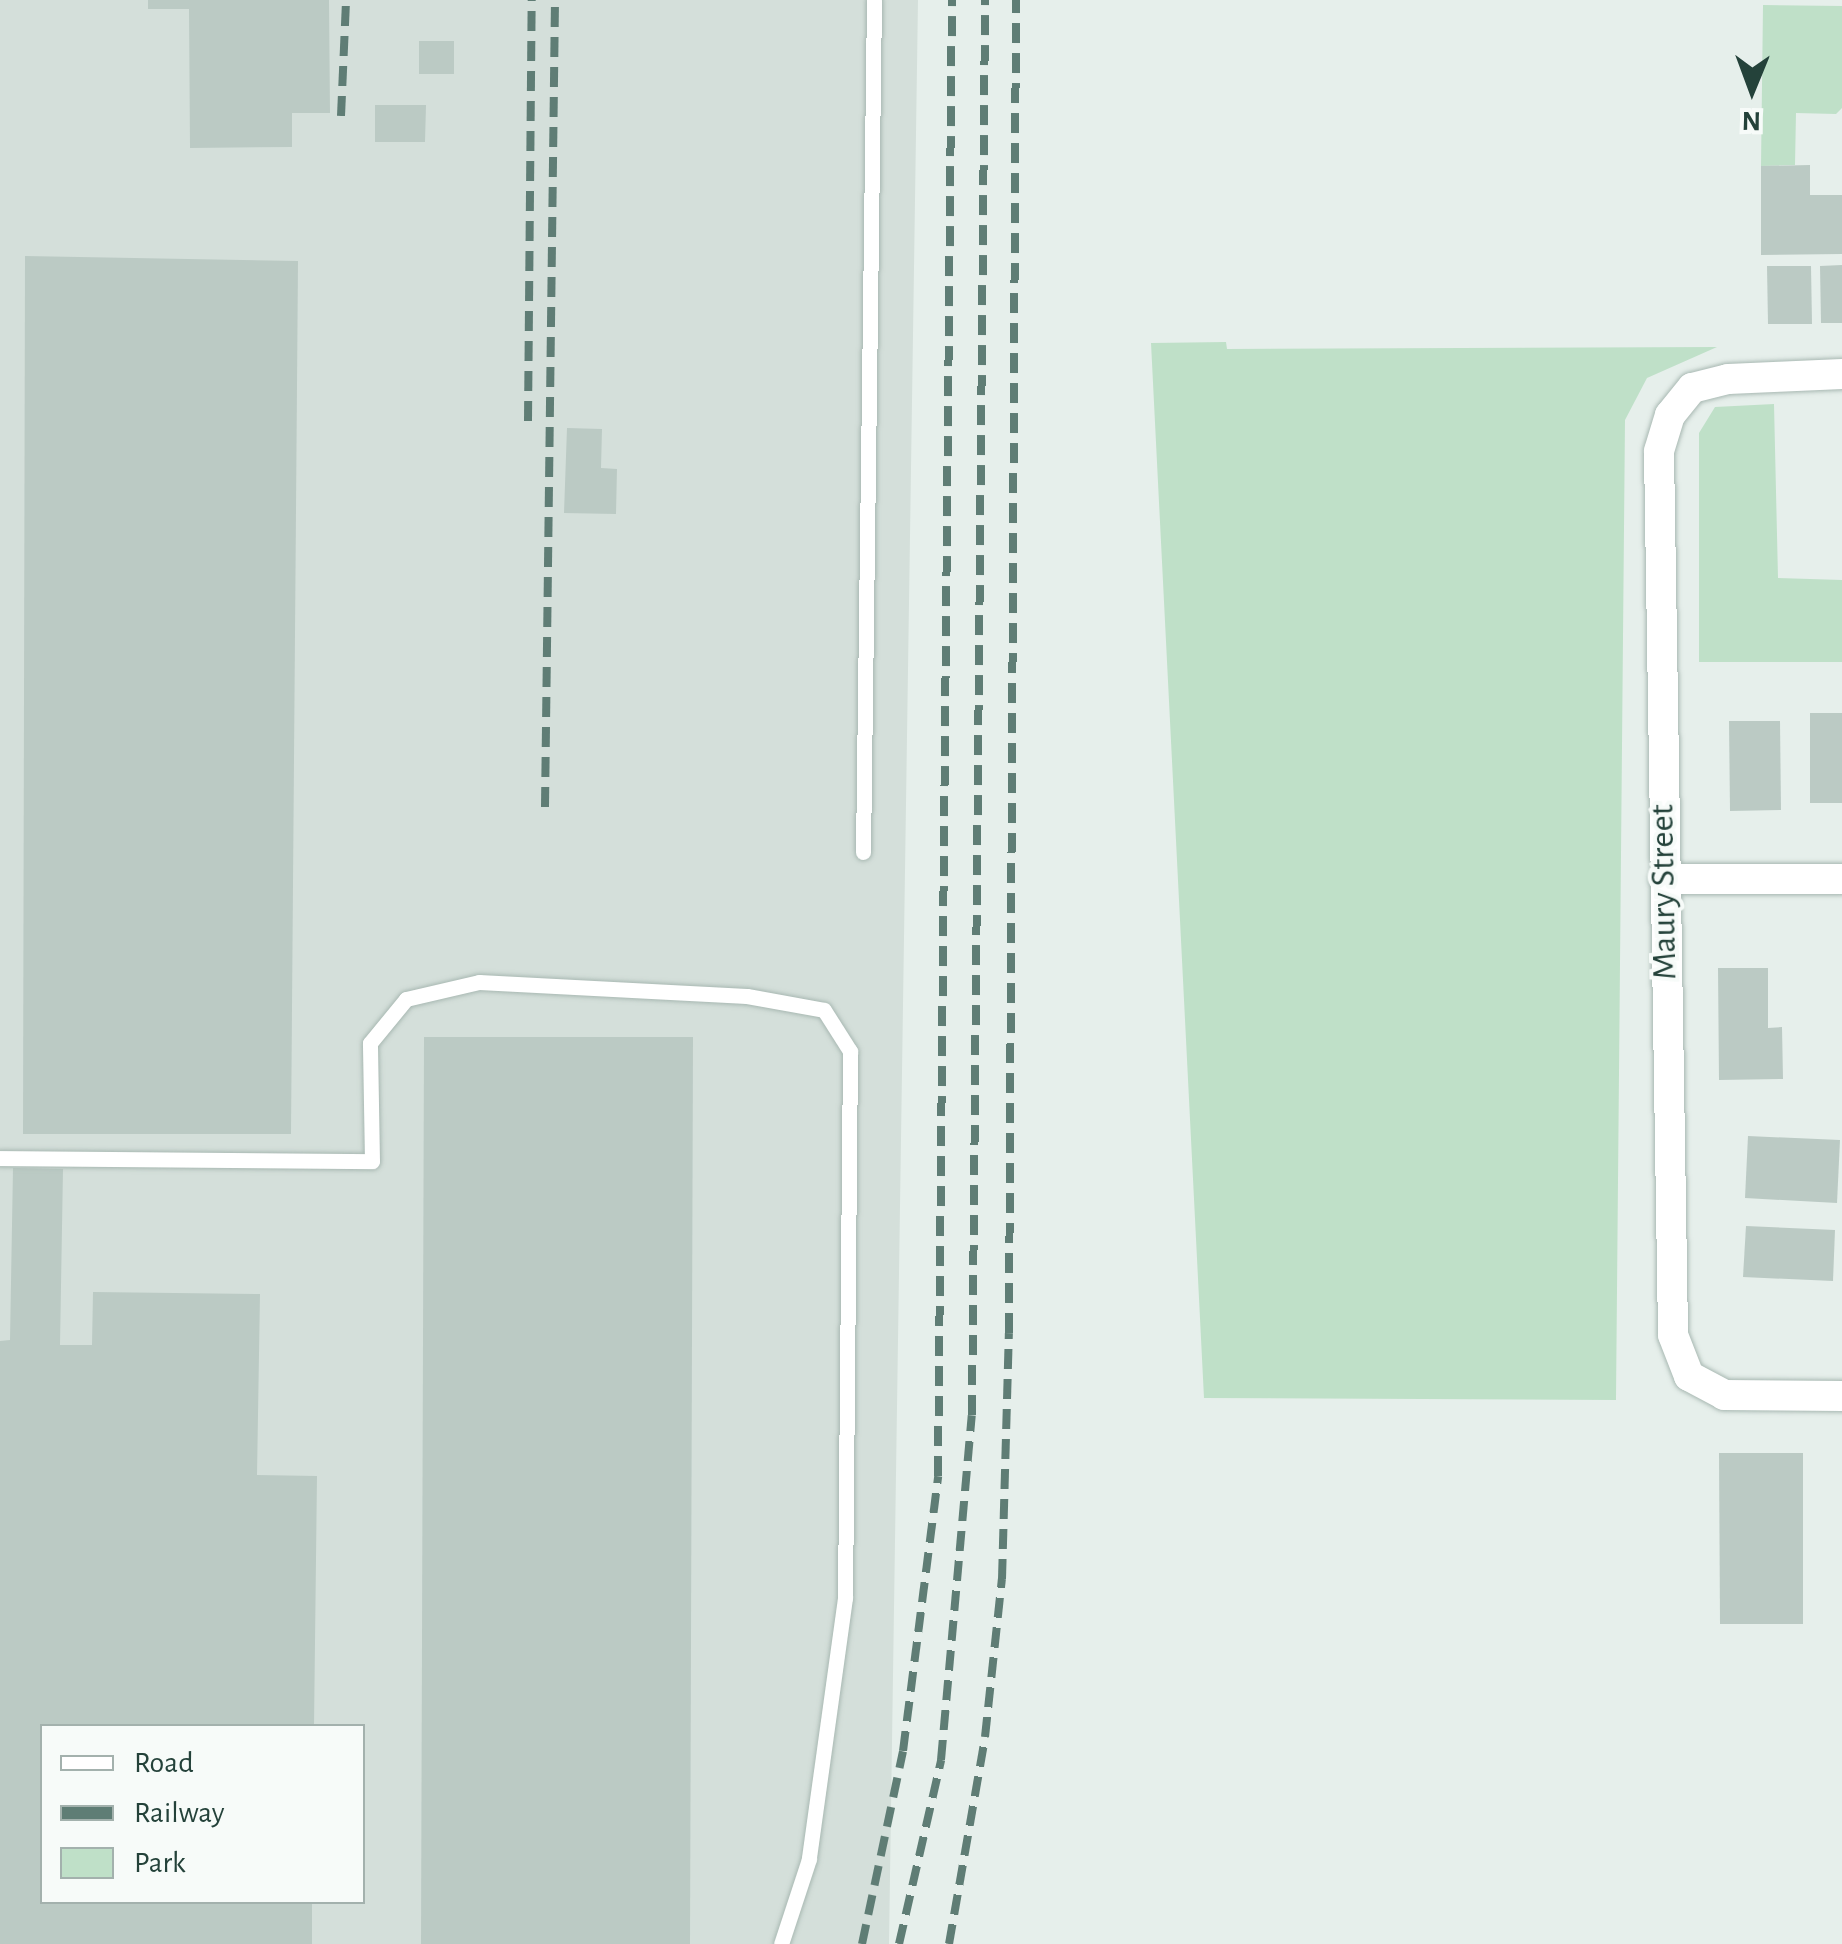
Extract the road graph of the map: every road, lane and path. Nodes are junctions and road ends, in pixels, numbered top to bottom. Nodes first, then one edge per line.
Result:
1 (874, 0) edge
2 (1842, 374) edge
3 (863, 852) dead end
4 (1664, 879) junction
5 (1842, 879) edge
6 (0, 1158) edge
7 (1842, 1396) edge
8 (782, 1944) edge

1 - 3 lane
2 - 4 street, Maury Street
4 - 5 street
4 - 7 street, Maury Street
6 - 8 lane

